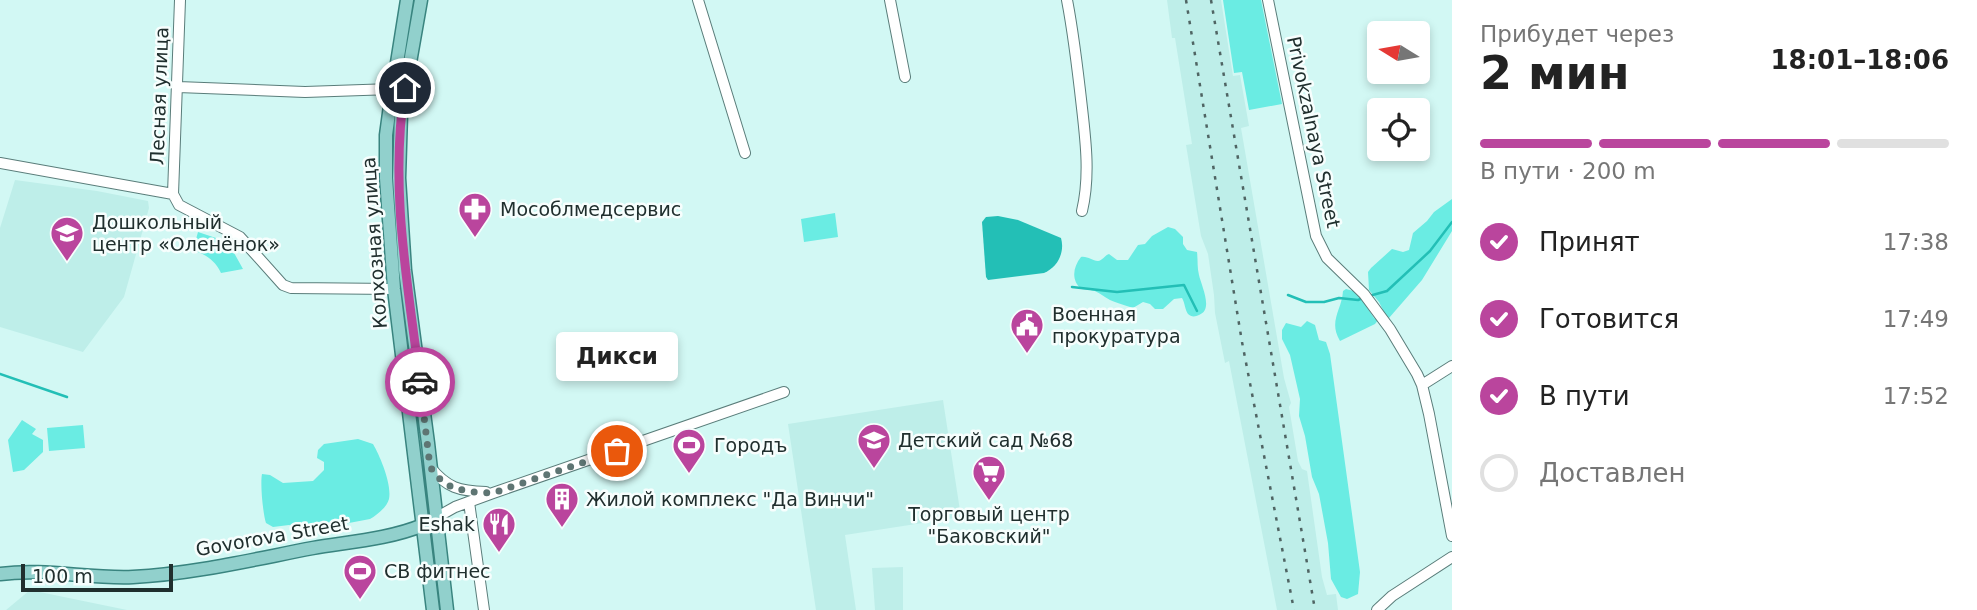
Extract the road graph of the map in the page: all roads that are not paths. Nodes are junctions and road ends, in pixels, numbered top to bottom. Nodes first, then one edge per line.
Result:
1 (180, 0) edge
2 (407, 0) edge
3 (421, 0) edge
4 (698, 0) edge
5 (890, 0) edge
6 (1067, 0) edge
7 (1268, 0) edge
8 (905, 77) dead end
9 (178, 86) junction
10 (392, 89) junction
11 (745, 153) dead end
12 (0, 163) edge
13 (173, 194) junction
14 (1082, 211) dead end
15 (394, 289) junction
16 (1452, 366) edge
17 (1422, 385) junction
18 (784, 392) dead end
19 (430, 467) junction
20 (493, 493) junction
21 (469, 502) junction
22 (437, 518) junction
23 (423, 525) junction
24 (1452, 536) edge
25 (1452, 556) edge
26 (0, 574) edge
27 (433, 610) edge
28 (447, 610) edge
29 (484, 610) edge
30 (1377, 610) edge

1 - 9 street, Лесная улица
2 - 10 main road, Колхозная улица
3 - 19 main road, Колхозная улица
4 - 11 street
5 - 8 street
6 - 14 street
7 - 17 street, Privokzalnaya Street
9 - 10 street
9 - 13 street, Лесная улица
10 - 15 main road, Колхозная улица
12 - 13 street
13 - 15 street
15 - 23 main road, Колхозная улица
16 - 17 street
17 - 24 street, Privokzalnaya Street
18 - 20 street
19 - 20 street
19 - 22 main road, Колхозная улица
20 - 21 street
21 - 22 street
21 - 29 street
22 - 23 street
22 - 28 main road, Колхозная улица
23 - 26 main road, Govorova Street
23 - 27 main road, Колхозная улица
25 - 30 street

